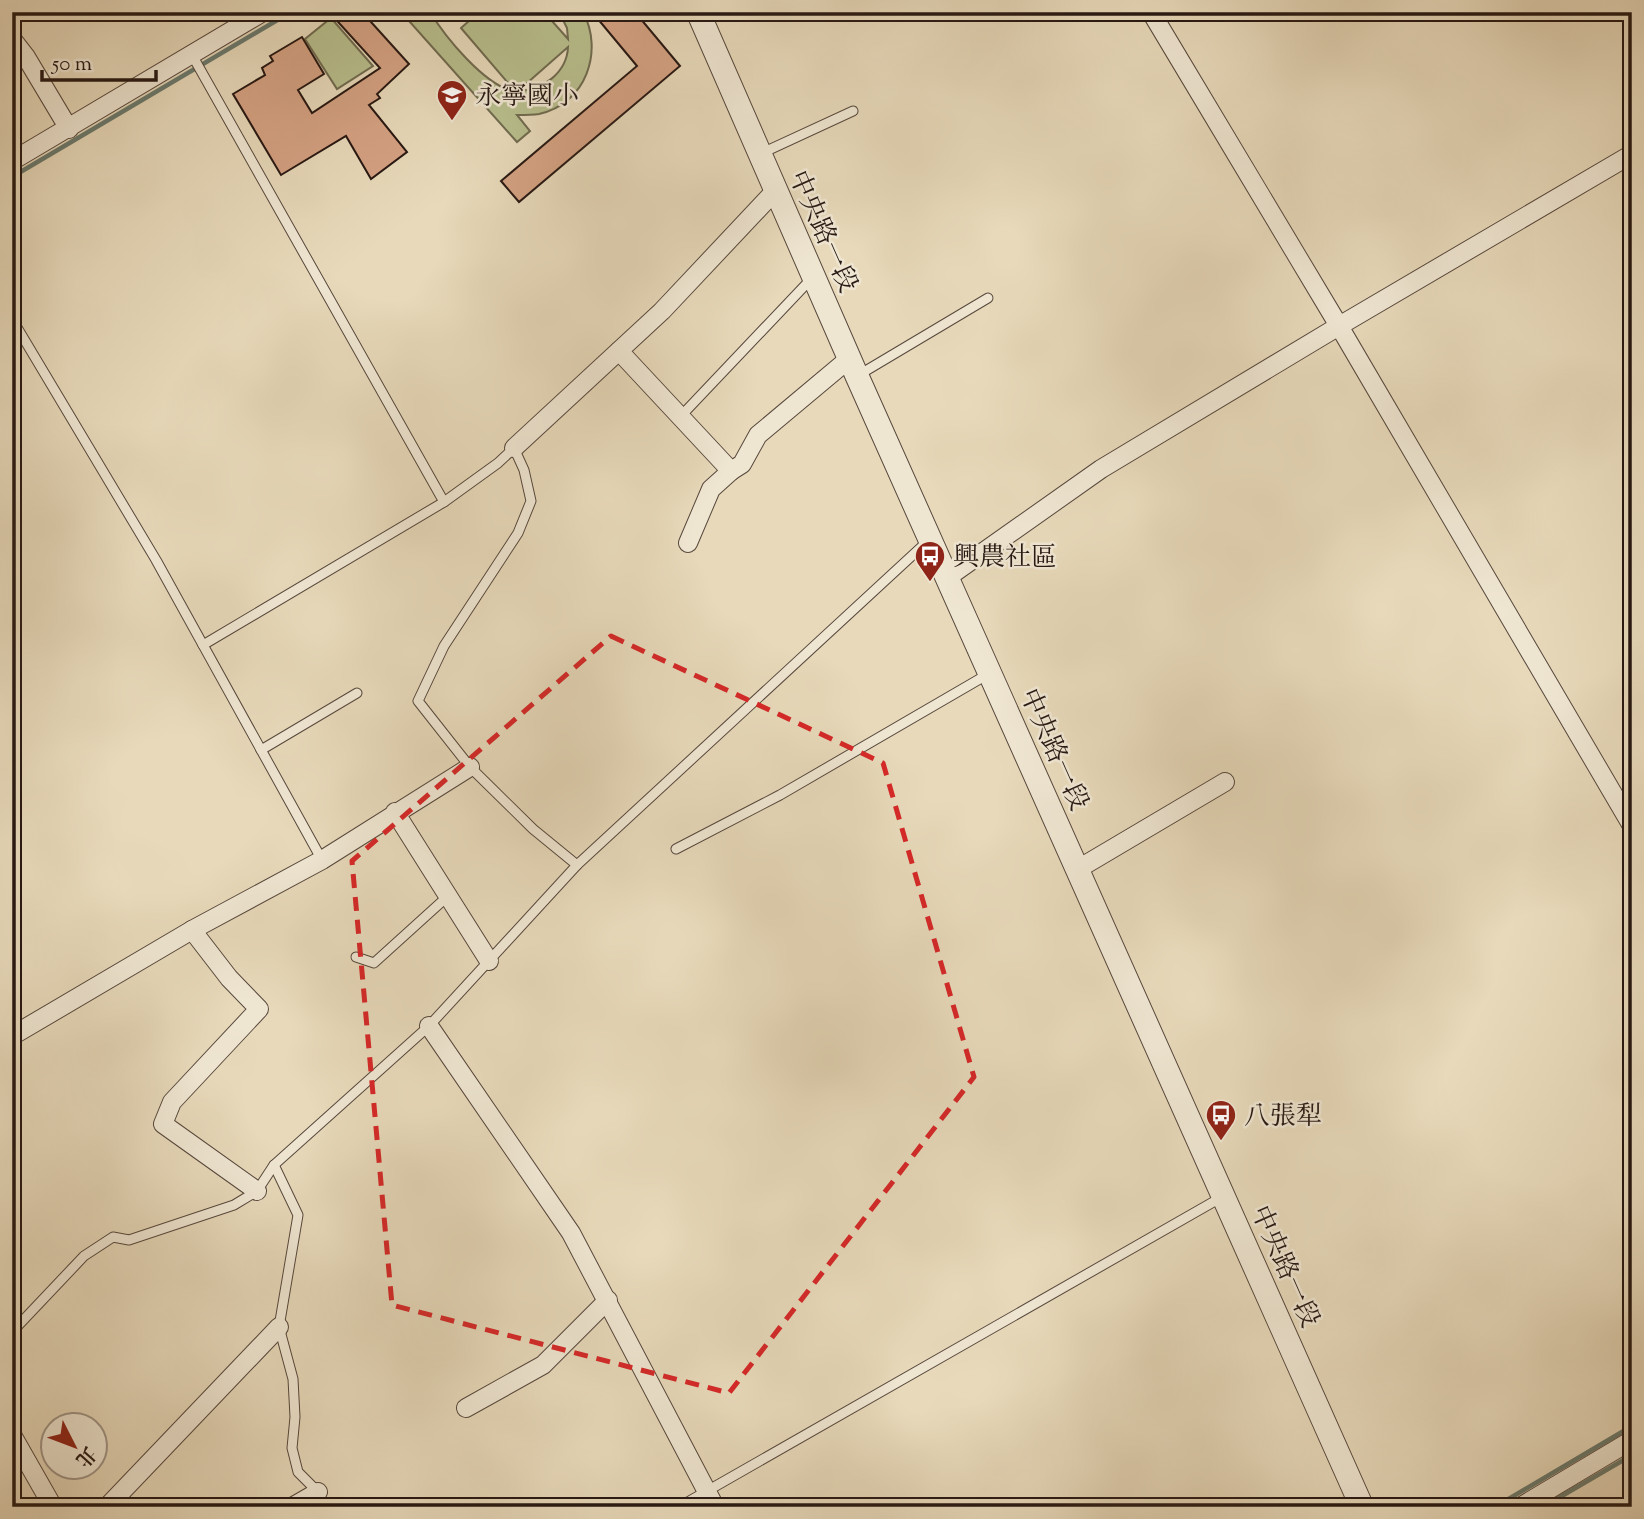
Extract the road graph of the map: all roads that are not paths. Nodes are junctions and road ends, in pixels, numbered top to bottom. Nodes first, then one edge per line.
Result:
1 (262, 12) edge
2 (698, 12) edge
3 (1151, 12) edge
4 (12, 39) edge
5 (192, 55) junction
6 (853, 111) dead end
7 (69, 129) junction
8 (760, 154) junction
9 (1632, 155) edge
10 (12, 161) edge
11 (775, 191) junction
12 (814, 276) junction
13 (988, 298) dead end
14 (12, 319) edge
15 (1339, 326) junction
16 (618, 351) junction
17 (853, 367) junction
18 (681, 416) junction
19 (514, 448) junction
20 (732, 471) junction
21 (444, 502) junction
22 (931, 539) junction
23 (688, 543) dead end
24 (948, 577) junction
25 (202, 645) junction
26 (991, 673) junction
27 (357, 693) dead end
28 (261, 750) junction
29 (470, 767) junction
30 (1225, 782) dead end
31 (395, 812) junction
32 (1632, 827) edge
33 (676, 849) dead end
34 (322, 860) junction
35 (577, 865) junction
36 (1078, 869) junction
37 (448, 896) junction
38 (192, 930) junction
39 (356, 957) dead end
40 (489, 961) junction
41 (429, 1026) junction
42 (12, 1036) edge
43 (274, 1165) junction
44 (257, 1191) junction
45 (1224, 1196) junction
46 (608, 1300) junction
47 (279, 1327) junction
48 (12, 1332) edge
49 (466, 1408) dead end
50 (1632, 1440) edge
51 (14, 1441) edge
52 (706, 1490) junction
53 (320, 1499) edge
54 (53, 1507) edge
55 (107, 1507) edge
56 (292, 1507) edge
57 (679, 1507) edge
58 (715, 1507) edge
59 (1362, 1507) edge
60 (1520, 1507) edge

1 - 5 street
2 - 8 street, 中央路一段
3 - 15 street
4 - 7 street
5 - 7 street
5 - 21 lane
6 - 8 lane
7 - 10 street
8 - 11 street, 中央路一段
9 - 15 street
11 - 12 street, 中央路一段
11 - 16 street
12 - 17 street, 中央路一段
12 - 18 lane
13 - 17 lane
14 - 25 lane
15 - 24 street
15 - 32 street
16 - 18 street
16 - 19 street
17 - 20 street
17 - 22 street, 中央路一段
18 - 20 street
19 - 21 lane
19 - 29 lane
20 - 23 street
21 - 25 lane
22 - 24 street, 中央路一段
22 - 35 lane
24 - 26 street, 中央路一段
25 - 28 lane
26 - 33 lane
26 - 36 street, 中央路一段
27 - 28 lane
28 - 34 lane
29 - 31 street
29 - 35 lane
30 - 36 street
31 - 34 street
31 - 37 street
34 - 38 street
35 - 40 lane
36 - 45 street, 中央路一段
37 - 39 lane
37 - 40 street
38 - 42 street
38 - 44 street
40 - 41 lane
41 - 43 lane
41 - 46 street
43 - 44 lane
43 - 47 lane
44 - 48 lane
45 - 52 lane
45 - 59 street, 中央路一段
46 - 49 street
46 - 52 street
47 - 53 lane
47 - 55 street
50 - 60 street
51 - 54 street
52 - 57 lane
52 - 58 street
53 - 56 street

